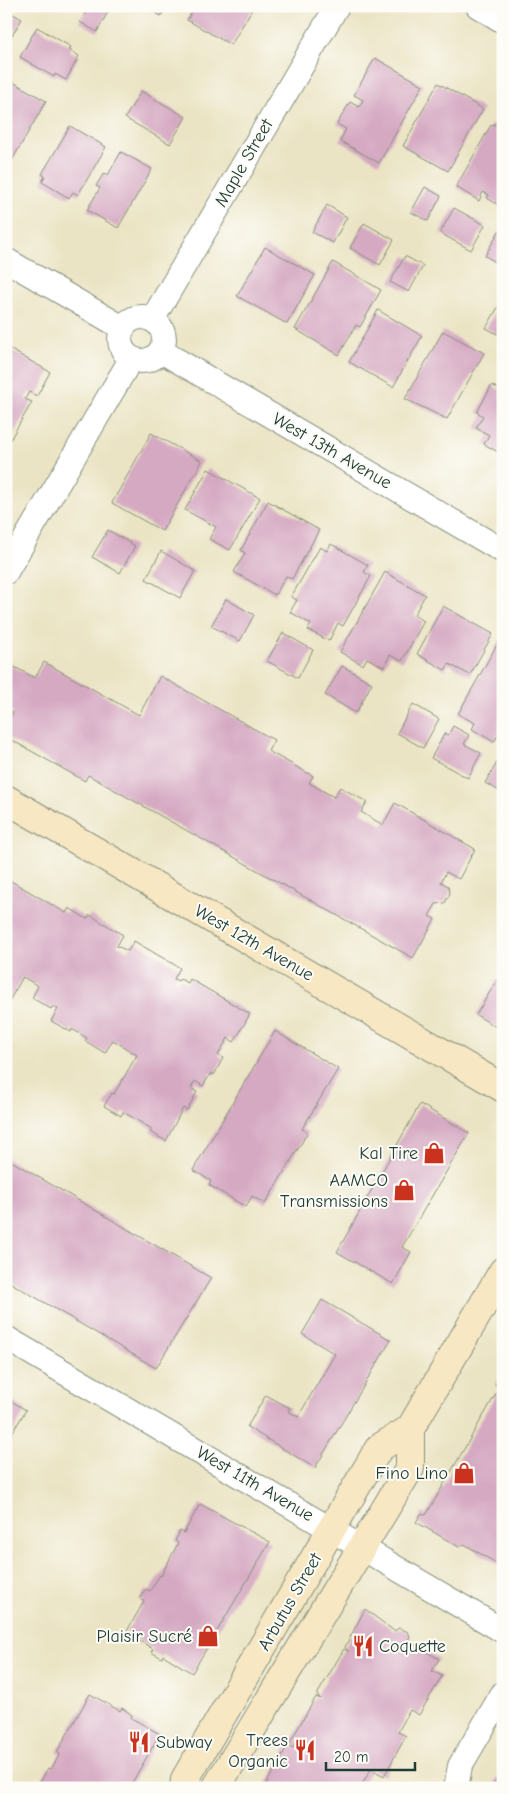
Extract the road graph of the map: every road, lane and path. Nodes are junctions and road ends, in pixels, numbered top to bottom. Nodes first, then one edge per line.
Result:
1 (338, 6) edge
2 (478, 6) edge
3 (503, 21) edge
4 (6, 260) edge
5 (152, 320) junction
6 (123, 328) junction
7 (161, 351) junction
8 (130, 359) junction
9 (503, 551) edge
10 (6, 572) edge
11 (6, 799) edge
12 (503, 1088) edge
13 (503, 1272) edge
14 (6, 1338) edge
15 (410, 1429) junction
16 (331, 1530) junction
17 (362, 1548) junction
18 (503, 1631) edge
19 (503, 1694) edge
20 (184, 1788) edge
21 (216, 1788) edge
22 (456, 1788) edge

1 - 5 street, Maple Street
2 - 3 street
4 - 6 street
5 - 6 street
5 - 7 street
6 - 8 street
7 - 8 street
7 - 9 street, West 13th Avenue
8 - 10 street
11 - 12 main road, West 12th Avenue
13 - 15 main road, Arbutus Street
14 - 16 street, West 11th Avenue
15 - 16 main road, Arbutus Street
15 - 17 main road, Arbutus Street
16 - 17 street, West 11th Avenue
16 - 20 main road, Arbutus Street
17 - 18 street, West 11th Avenue
17 - 21 main road, Arbutus Street
19 - 22 street

